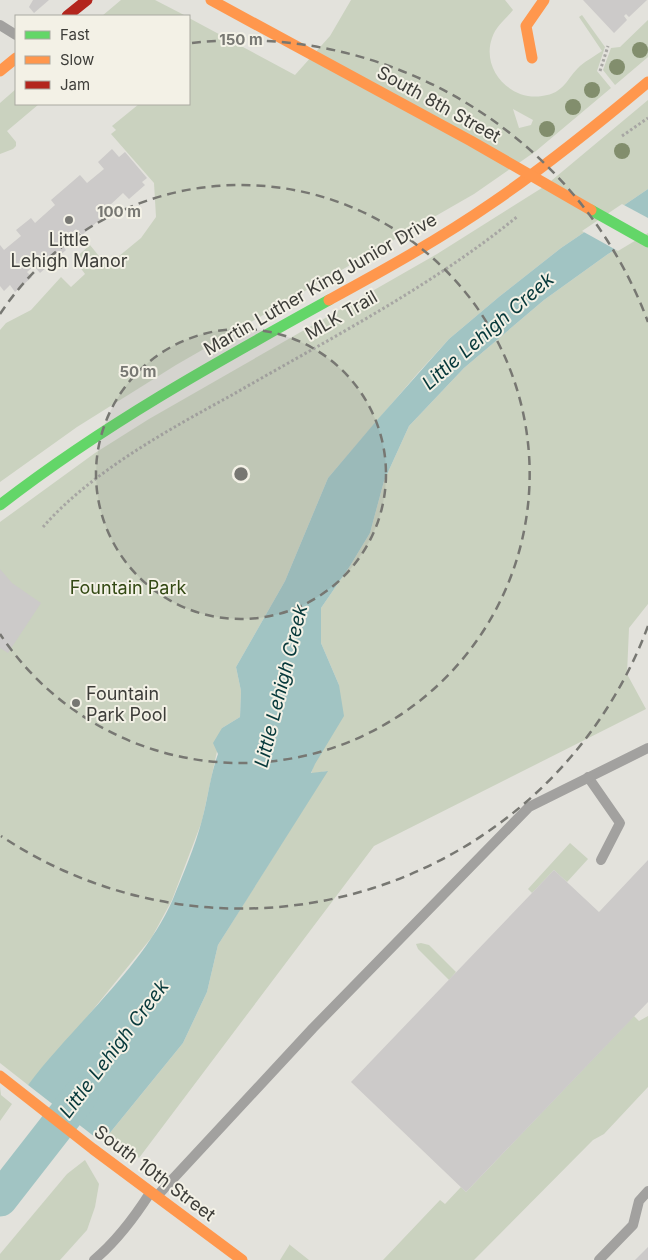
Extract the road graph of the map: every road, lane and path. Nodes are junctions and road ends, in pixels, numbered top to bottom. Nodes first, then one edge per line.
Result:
1 (87, 0) edge
2 (212, 0) edge
3 (544, 0) edge
4 (68, 15) edge
5 (0, 25) edge
6 (15, 34) edge
7 (608, 46) dead end
8 (532, 58) dead end
9 (15, 59) edge
10 (0, 71) edge
11 (600, 71) dead end
12 (648, 82) edge
13 (648, 118) edge
14 (619, 138) dead end
15 (522, 213) dead end
16 (648, 242) edge
17 (0, 505) edge
18 (42, 526) dead end
19 (648, 748) edge
20 (588, 777) junction
21 (601, 860) dead end
22 (0, 1076) edge
23 (648, 1191) edge
24 (153, 1194) junction
25 (94, 1260) edge
26 (242, 1260) edge
27 (599, 1260) edge

1 - 4 main road
2 - 16 main road, South 8th Street, bridge
3 - 8 main road
5 - 6 lane
7 - 11 path
9 - 10 main road
12 - 17 main road, Martin Luther King Junior Drive
13 - 14 path
15 - 18 path, MLK Trail
19 - 20 lane
20 - 21 lane
20 - 24 lane
22 - 24 main road, South 10th Street
23 - 27 lane
24 - 25 lane
24 - 26 main road, South 10th Street

